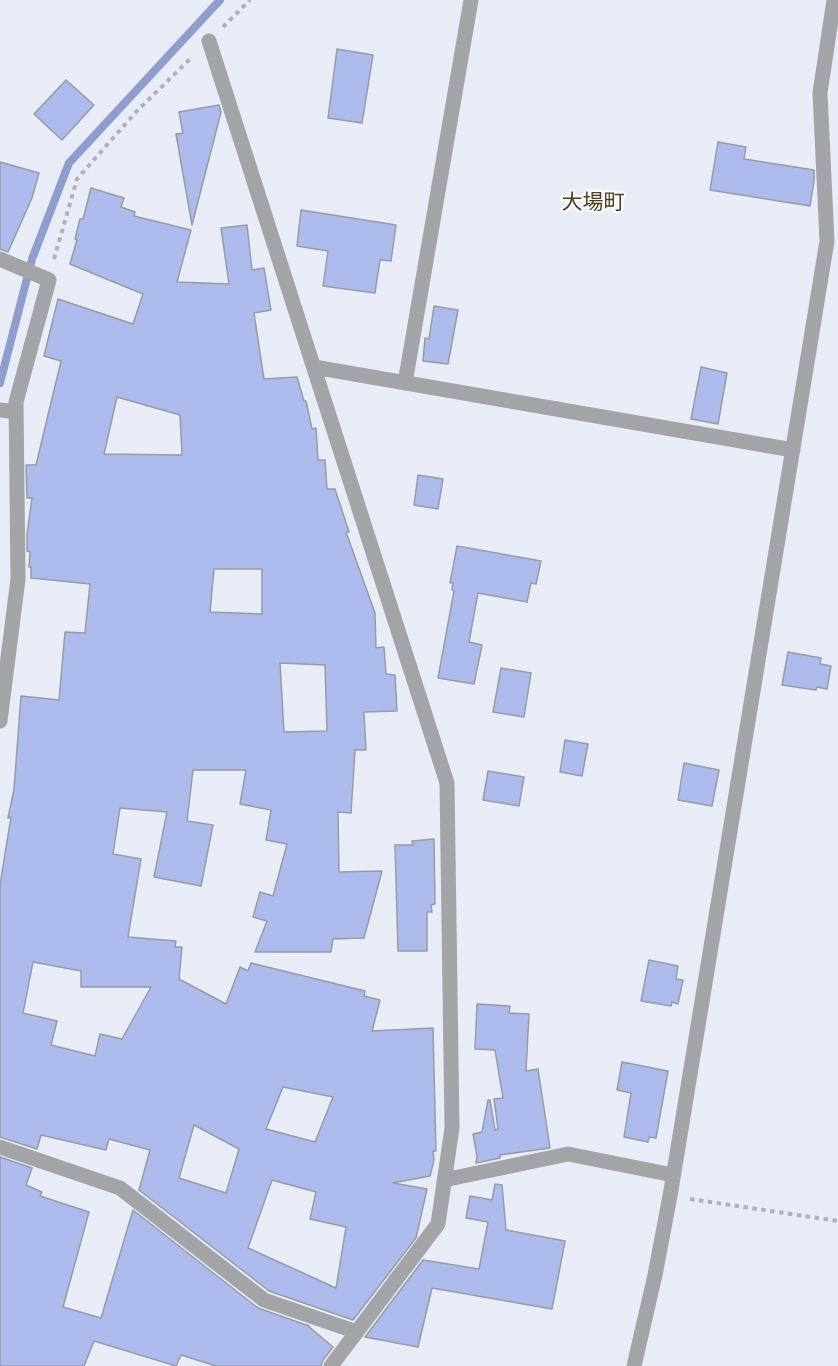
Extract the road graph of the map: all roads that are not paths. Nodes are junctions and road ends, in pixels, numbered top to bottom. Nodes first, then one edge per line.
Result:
1 (471, 0) edge
2 (834, 0) edge
3 (209, 41) dead end
4 (0, 259) edge
5 (314, 367) junction
6 (405, 383) junction
7 (10, 411) edge
8 (793, 450) junction
9 (0, 721) edge
10 (0, 1147) edge
11 (674, 1175) junction
12 (444, 1180) junction
13 (357, 1332) junction
14 (331, 1366) edge
15 (634, 1366) edge

1 - 6 street
2 - 8 street
3 - 5 street
4 - 7 street
5 - 6 street
5 - 12 street
6 - 8 street
7 - 9 street
8 - 11 street
10 - 13 street
11 - 12 street
11 - 15 street
12 - 13 street
13 - 14 street

